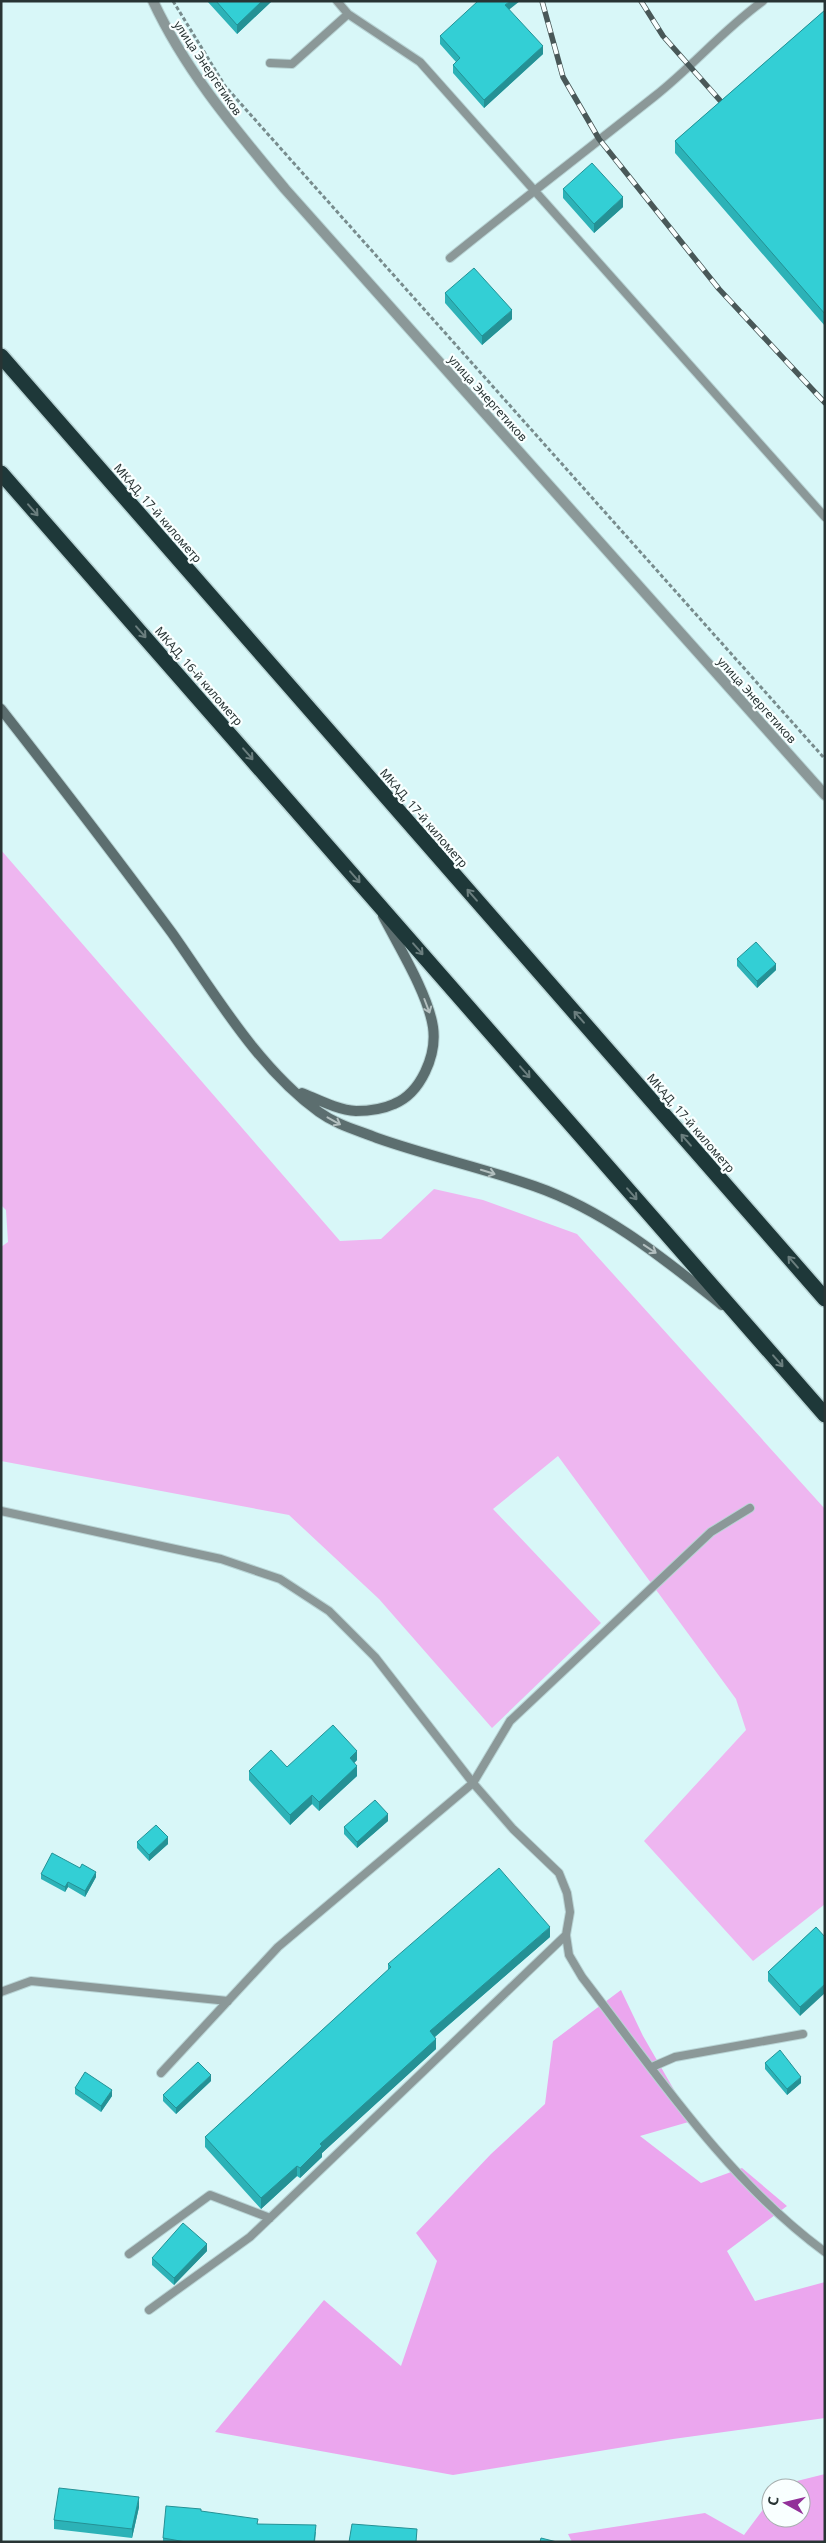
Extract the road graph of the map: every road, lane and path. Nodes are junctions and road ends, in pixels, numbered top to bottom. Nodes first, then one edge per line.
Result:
1 (153, 1) edge
2 (173, 1) edge
3 (337, 1) edge
4 (763, 1) edge
5 (348, 14) junction
6 (270, 63) dead end
7 (533, 190) junction
8 (450, 258) dead end
9 (1, 356) edge
10 (1, 473) edge
11 (825, 516) edge
12 (1, 709) edge
13 (825, 759) edge
14 (825, 795) edge
15 (375, 900) junction
16 (296, 1091) junction
17 (825, 1299) edge
18 (746, 1324) junction
19 (825, 1414) edge
20 (750, 1508) dead end
21 (1, 1511) edge
22 (473, 1783) junction
23 (566, 1935) junction
24 (1, 1992) edge
25 (228, 2001) junction
26 (804, 2034) dead end
27 (652, 2068) junction
28 (161, 2073) dead end
29 (270, 2218) junction
30 (825, 2252) edge
31 (129, 2254) dead end
32 (149, 2310) dead end

1 - 14 street, улица Энергетиков
2 - 13 path
3 - 5 lane
4 - 7 lane
5 - 6 lane
5 - 7 lane
7 - 8 lane
7 - 11 lane
17 -> 9 highway, МКАД, 17-й километр
10 -> 15 highway, МКАД, 16-й километр
12 - 16 main road
15 -> 16 main road
15 -> 18 highway
16 -> 18 main road
18 -> 19 highway
20 - 22 lane
21 - 22 lane
22 - 23 lane
22 - 25 lane
23 - 27 lane
23 - 29 lane
24 - 25 lane
25 - 28 lane
26 - 27 lane
27 - 30 lane
29 - 31 lane
29 - 32 lane

